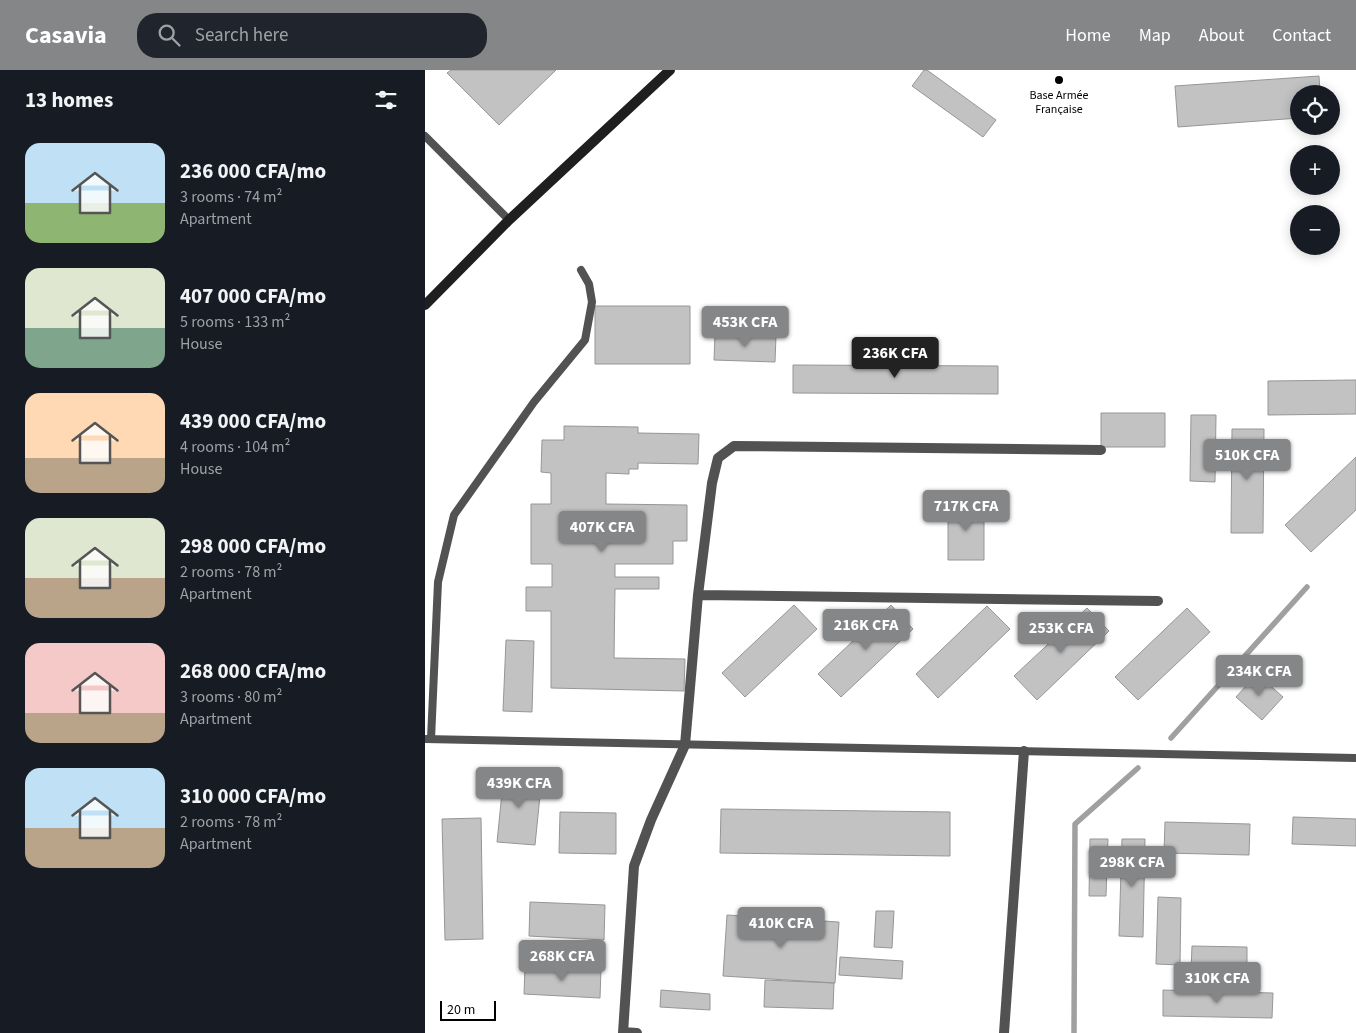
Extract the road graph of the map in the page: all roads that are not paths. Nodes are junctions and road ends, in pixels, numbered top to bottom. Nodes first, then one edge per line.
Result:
1 (671, 70) edge
2 (425, 136) edge
3 (509, 220) junction
4 (581, 270) dead end
5 (425, 305) edge
6 (1101, 450) dead end
7 (698, 595) junction
8 (1158, 601) dead end
9 (428, 739) edge
10 (685, 745) junction
11 (1024, 751) junction
12 (1356, 758) edge
13 (623, 1032) edge
14 (637, 1033) edge
15 (1004, 1033) edge

1 - 3 main road
2 - 3 lane
3 - 5 main road
4 - 9 lane
6 - 7 street
7 - 8 street
7 - 10 street
9 - 10 lane
10 - 11 lane
10 - 13 street
11 - 12 lane
11 - 15 street
13 - 14 street

